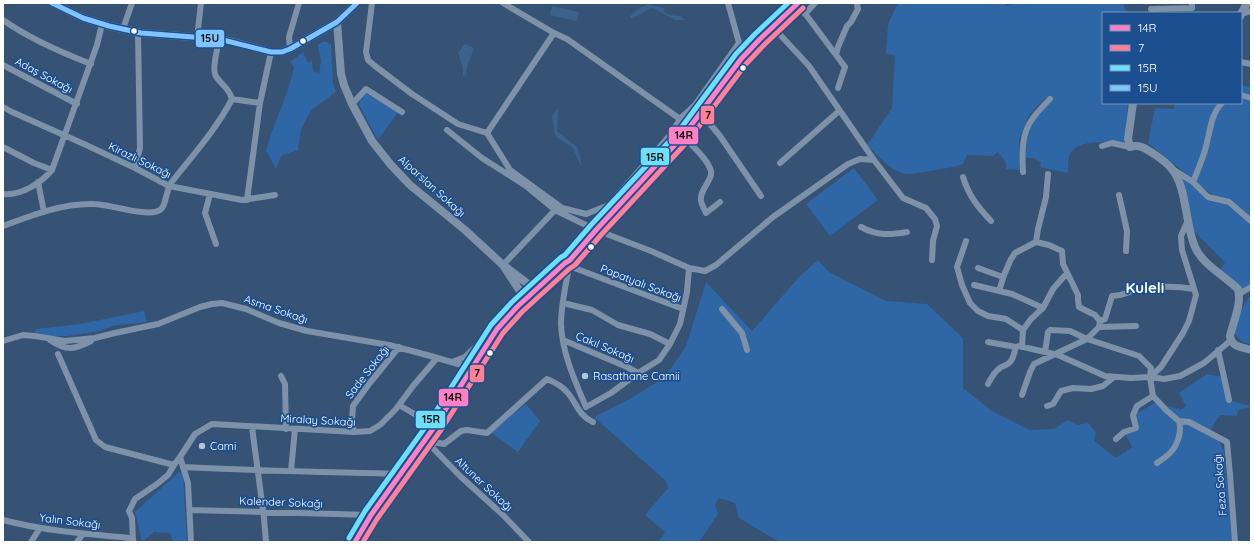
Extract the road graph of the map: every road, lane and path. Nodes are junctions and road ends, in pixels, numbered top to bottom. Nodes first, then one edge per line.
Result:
1 (52, 3) edge
2 (132, 3) edge
3 (202, 3) edge
4 (299, 3) edge
5 (356, 3) edge
6 (372, 3) edge
7 (503, 3) edge
8 (728, 3) edge
9 (815, 3) edge
10 (858, 3) edge
11 (1192, 3) edge
12 (1247, 3) edge
13 (797, 4) edge
14 (1151, 9) dead end
15 (1242, 13) edge
16 (805, 14) junction
17 (3, 20) edge
18 (337, 22) junction
19 (102, 24) junction
20 (773, 27) junction
21 (123, 29) junction
22 (138, 33) junction
23 (554, 33) junction
24 (197, 38) junction
25 (219, 39) junction
26 (290, 49) junction
27 (271, 52) junction
28 (836, 55) junction
29 (3, 64) edge
30 (90, 64) junction
31 (838, 88) dead end
32 (232, 99) junction
33 (1050, 100) dead end
34 (260, 103) junction
35 (77, 104) junction
36 (352, 104) junction
37 (1133, 104) edge
38 (1221, 104) edge
39 (3, 107) edge
40 (839, 111) junction
41 (402, 112) dead end
42 (701, 113) junction
43 (680, 119) junction
44 (447, 130) dead end
45 (487, 133) junction
46 (65, 136) junction
47 (683, 136) junction
48 (1102, 146) dead end
49 (3, 147) edge
50 (1130, 147) junction
51 (874, 160) junction
52 (780, 163) dead end
53 (135, 168) junction
54 (1172, 168) junction
55 (52, 170) junction
56 (1023, 172) dead end
57 (1048, 174) dead end
58 (963, 177) dead end
59 (38, 182) junction
60 (1193, 182) junction
61 (169, 186) junction
62 (3, 194) edge
63 (210, 194) junction
64 (275, 195) dead end
65 (1119, 195) dead end
66 (761, 196) dead end
67 (247, 200) junction
68 (720, 202) dead end
69 (556, 210) junction
70 (44, 212) junction
71 (1188, 220) junction
72 (991, 221) dead end
73 (1251, 221) edge
74 (3, 226) edge
75 (861, 227) dead end
76 (596, 230) junction
77 (907, 232) dead end
78 (966, 241) dead end
79 (1036, 242) junction
80 (216, 244) dead end
81 (1126, 251) dead end
82 (932, 260) dead end
83 (570, 263) junction
84 (503, 265) junction
85 (689, 268) junction
86 (978, 268) dead end
87 (1067, 273) junction
88 (1003, 277) junction
89 (974, 285) dead end
90 (538, 287) junction
91 (1251, 287) edge
92 (1194, 289) junction
93 (999, 291) junction
94 (1240, 294) junction
95 (525, 299) junction
96 (563, 303) junction
97 (1043, 308) junction
98 (722, 309) dead end
99 (683, 310) junction
100 (1099, 324) junction
101 (1136, 326) dead end
102 (497, 329) junction
103 (1023, 330) junction
104 (1087, 339) junction
105 (563, 340) junction
106 (3, 341) edge
107 (1230, 341) junction
108 (988, 342) dead end
109 (670, 344) junction
110 (399, 347) junction
111 (1019, 347) junction
112 (747, 350) dead end
113 (1218, 350) junction
114 (1251, 350) edge
115 (1045, 352) junction
116 (58, 354) dead end
117 (1054, 354) junction
118 (437, 358) junction
119 (452, 362) junction
120 (472, 368) junction
121 (638, 373) junction
122 (281, 376) dead end
123 (1114, 377) junction
124 (1150, 377) junction
125 (988, 384) dead end
126 (1022, 395) dead end
127 (1153, 396) junction
128 (1229, 400) dead end
129 (399, 404) junction
130 (1047, 406) dead end
131 (1179, 420) junction
132 (593, 422) dead end
133 (435, 426) junction
134 (252, 427) junction
135 (286, 429) junction
136 (295, 429) junction
137 (354, 432) junction
138 (1116, 439) dead end
139 (425, 440) junction
140 (180, 457) junction
141 (1157, 463) dead end
142 (174, 465) junction
143 (183, 467) junction
144 (291, 470) junction
145 (257, 471) junction
146 (400, 474) junction
147 (190, 510) junction
148 (263, 512) junction
149 (371, 515) junction
150 (3, 520) edge
151 (40, 528) junction
152 (83, 534) junction
153 (122, 540) edge
154 (134, 541) edge
155 (31, 542) edge
156 (77, 542) edge
157 (191, 542) edge
158 (266, 542) edge
159 (355, 542) edge
160 (529, 542) edge
161 (1235, 542) edge

1 - 19 street
2 - 21 street
3 - 24 street
4 - 26 street
5 - 18 street
6 - 45 street
7 - 23 street
8 - 43 street
9 - 16 street
10 - 28 street
11 - 14 street
12 - 15 street
13 - 16 street
13 - 20 street
16 - 28 street
17 - 30 street
18 - 26 street
18 - 36 street, Alparslan Sokağı
19 - 21 street
19 - 30 street
20 - 40 street
20 - 42 street
21 - 22 street
22 - 24 street
22 - 53 street
23 - 43 street
23 - 45 street
24 - 25 street
25 - 27 street
25 - 32 street
26 - 27 street
27 - 34 street
28 - 31 street
29 - 35 street, Adaş Sokağı
30 - 35 street
32 - 34 street
32 - 61 street
33 - 56 street
34 - 67 street
35 - 46 street
36 - 41 street
36 - 84 street, Alparslan Sokağı
37 - 50 street
38 - 60 street
39 - 46 street, Kirazlı Sokağı
40 - 51 street
40 - 52 street
42 - 47 street
42 - 66 street
43 - 45 street
44 - 69 street
46 - 53 street, Kirazlı Sokağı
46 - 55 street
47 - 68 street
47 - 76 street
48 - 50 street
49 - 55 street
50 - 54 street
51 - 82 street
51 - 85 street
53 - 61 street, Kirazlı Sokağı
54 - 60 street
54 - 71 street
55 - 59 street
57 - 79 street
58 - 72 street
59 - 62 street
59 - 70 street
60 - 73 street
61 - 63 street, Kirazlı Sokağı
61 - 70 street
63 - 67 street, Kirazlı Sokağı
63 - 80 street
64 - 67 street, Kirazlı Sokağı
65 - 81 street
69 - 76 street
69 - 84 street
70 - 74 street
71 - 92 street
71 - 94 street
75 - 77 street
76 - 83 street
76 - 85 street
78 - 103 street
79 - 87 street
79 - 88 street
83 - 90 street
83 - 96 street
83 - 99 street, Papatyalı Sokağı
84 - 90 street, Alparslan Sokağı
84 - 95 street, Alparslan Sokağı
85 - 99 street
86 - 88 street
87 - 97 street
87 - 100 street
88 - 93 street
89 - 93 street
90 - 95 street
91 - 94 street
92 - 100 street
92 - 124 street
93 - 97 street
94 - 107 street
95 - 102 street
96 - 105 street
96 - 109 street
97 - 103 street
98 - 112 street
99 - 109 street
100 - 101 street
100 - 104 street
102 - 119 street
102 - 120 street
103 - 111 street
104 - 115 street
104 - 117 street
104 - 124 street
105 - 121 street, Çakıl Sokağı
105 - 121 street
106 - 110 street, Asma Sokağı
107 - 113 street
107 - 114 street
108 - 111 street
109 - 121 street
110 - 118 street, Asma Sokağı
110 - 137 street, Sade Sokağı
111 - 115 street
111 - 125 street
113 - 124 street
113 - 128 street
115 - 117 street
116 - 142 street
117 - 123 street
117 - 126 street
118 - 119 street, Asma Sokağı
118 - 129 street, Miralay Sokağı
119 - 120 street, Asma Sokağı
120 - 133 street
122 - 135 street
123 - 124 street
123 - 130 street
124 - 127 street
127 - 131 street, Feza Sokağı
127 - 138 street
129 - 133 street
129 - 137 street, Miralay Sokağı
131 - 141 street
131 - 161 street, Feza Sokağı
132 - 139 street
133 - 139 street
134 - 135 street, Miralay Sokağı
134 - 140 street, Miralay Sokağı
134 - 145 street
135 - 136 street, Miralay Sokağı
136 - 137 street, Miralay Sokağı
136 - 144 street
139 - 146 street
139 - 160 street, Altuner Sokağı
140 - 142 street, Miralay Sokağı
140 - 143 street
142 - 154 street, Miralay Sokağı
143 - 145 street
143 - 147 street
144 - 145 street
144 - 146 street
145 - 148 street
146 - 149 street
147 - 148 street, Kalender Sokağı
147 - 157 street
148 - 149 street, Kalender Sokağı
148 - 158 street
149 - 159 street
150 - 151 street, Yalın Sokağı
151 - 152 street, Yalın Sokağı
151 - 155 street
152 - 153 street, Yalın Sokağı
152 - 156 street
153 - 154 street, Yalın Sokağı

